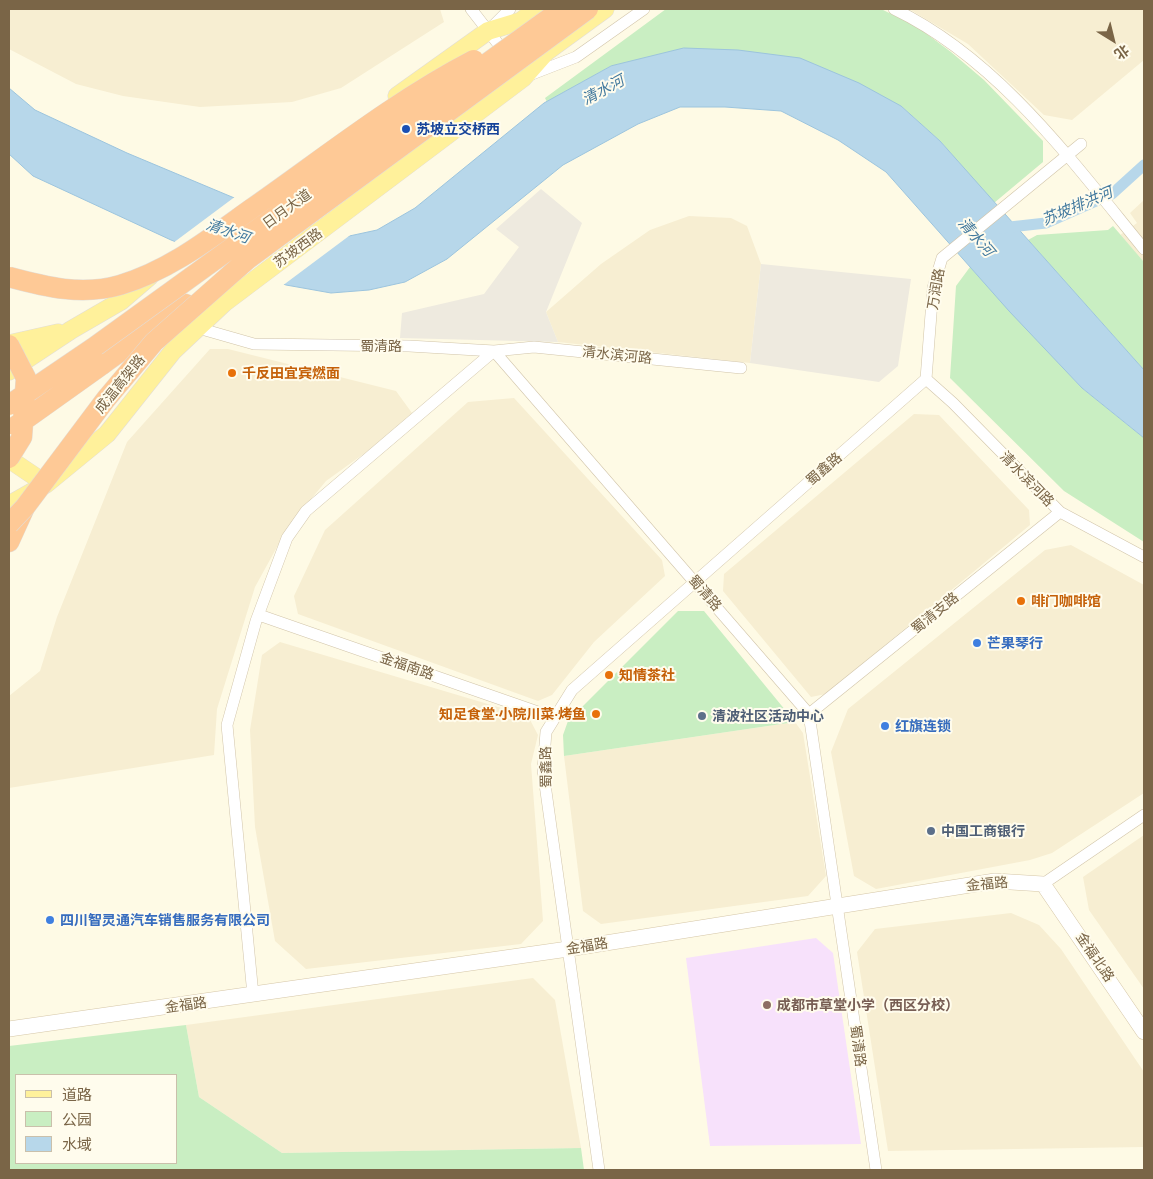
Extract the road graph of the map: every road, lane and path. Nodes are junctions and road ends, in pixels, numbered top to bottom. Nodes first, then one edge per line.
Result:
1 (471, 9) edge
2 (510, 9) edge
3 (538, 9) edge
4 (562, 9) edge
5 (588, 9) edge
6 (605, 9) edge
7 (644, 9) edge
8 (894, 9) edge
9 (488, 31) junction
10 (532, 31) junction
11 (523, 78) junction
12 (1081, 144) dead end
13 (1067, 156) junction
14 (1144, 249) edge
15 (248, 260) junction
16 (9, 277) edge
17 (198, 328) junction
18 (71, 330) junction
19 (9, 344) edge
20 (494, 351) junction
21 (741, 368) dead end
22 (9, 372) edge
23 (926, 379) junction
24 (9, 397) edge
25 (9, 405) edge
26 (9, 432) edge
27 (9, 458) edge
28 (46, 484) junction
29 (17, 506) edge
30 (1060, 512) junction
31 (9, 524) edge
32 (9, 542) edge
33 (1144, 557) edge
34 (695, 582) junction
35 (259, 615) junction
36 (809, 714) junction
37 (555, 718) junction
38 (1144, 815) edge
39 (1043, 884) junction
40 (838, 906) junction
41 (568, 949) junction
42 (252, 995) junction
43 (9, 1030) edge
44 (1144, 1032) edge
45 (599, 1170) edge
46 (876, 1170) edge

1 - 9 street
2 - 9 street
3 - 9 main road
4 - 10 highway, 日月大道, bridge
5 - 15 highway, 日月大道, bridge
6 - 11 main road, 苏坡西路
7 - 11 street
8 - 13 street
9 - 11 street
9 - 18 main road
10 - 16 highway, bridge
10 - 25 highway, 日月大道, bridge
11 - 17 main road, 苏坡西路
12 - 13 street, 万润路
13 - 14 street
13 - 23 street, 万润路
15 - 26 highway, bridge
15 - 29 highway, 成温高架路, bridge
17 - 20 street, 蜀清路
17 - 28 main road, 苏坡西路
18 - 19 main road
18 - 22 main road
18 - 24 main road
19 - 27 highway, bridge
20 - 21 street, 清水滨河路
20 - 34 street, 蜀清路
20 - 35 street
23 - 30 street, 清水滨河路
23 - 34 street, 蜀鑫路
27 - 28 main road
28 - 29 main road, 苏坡西路
29 - 31 highway, 成温高架路, bridge
29 - 32 highway
30 - 33 street, 清水滨河路
30 - 36 street, 蜀清支路
34 - 36 street, 蜀清路
34 - 37 street, 蜀鑫路
35 - 37 street, 金福南路
35 - 42 street
36 - 40 street, 蜀清路
37 - 41 street, 蜀鑫路
38 - 39 street
39 - 40 street, 金福路
39 - 44 street, 金福北路
40 - 41 street, 金福路
40 - 46 street, 蜀清路
41 - 42 street, 金福路
41 - 45 street, 蜀鑫路
42 - 43 street, 金福路

